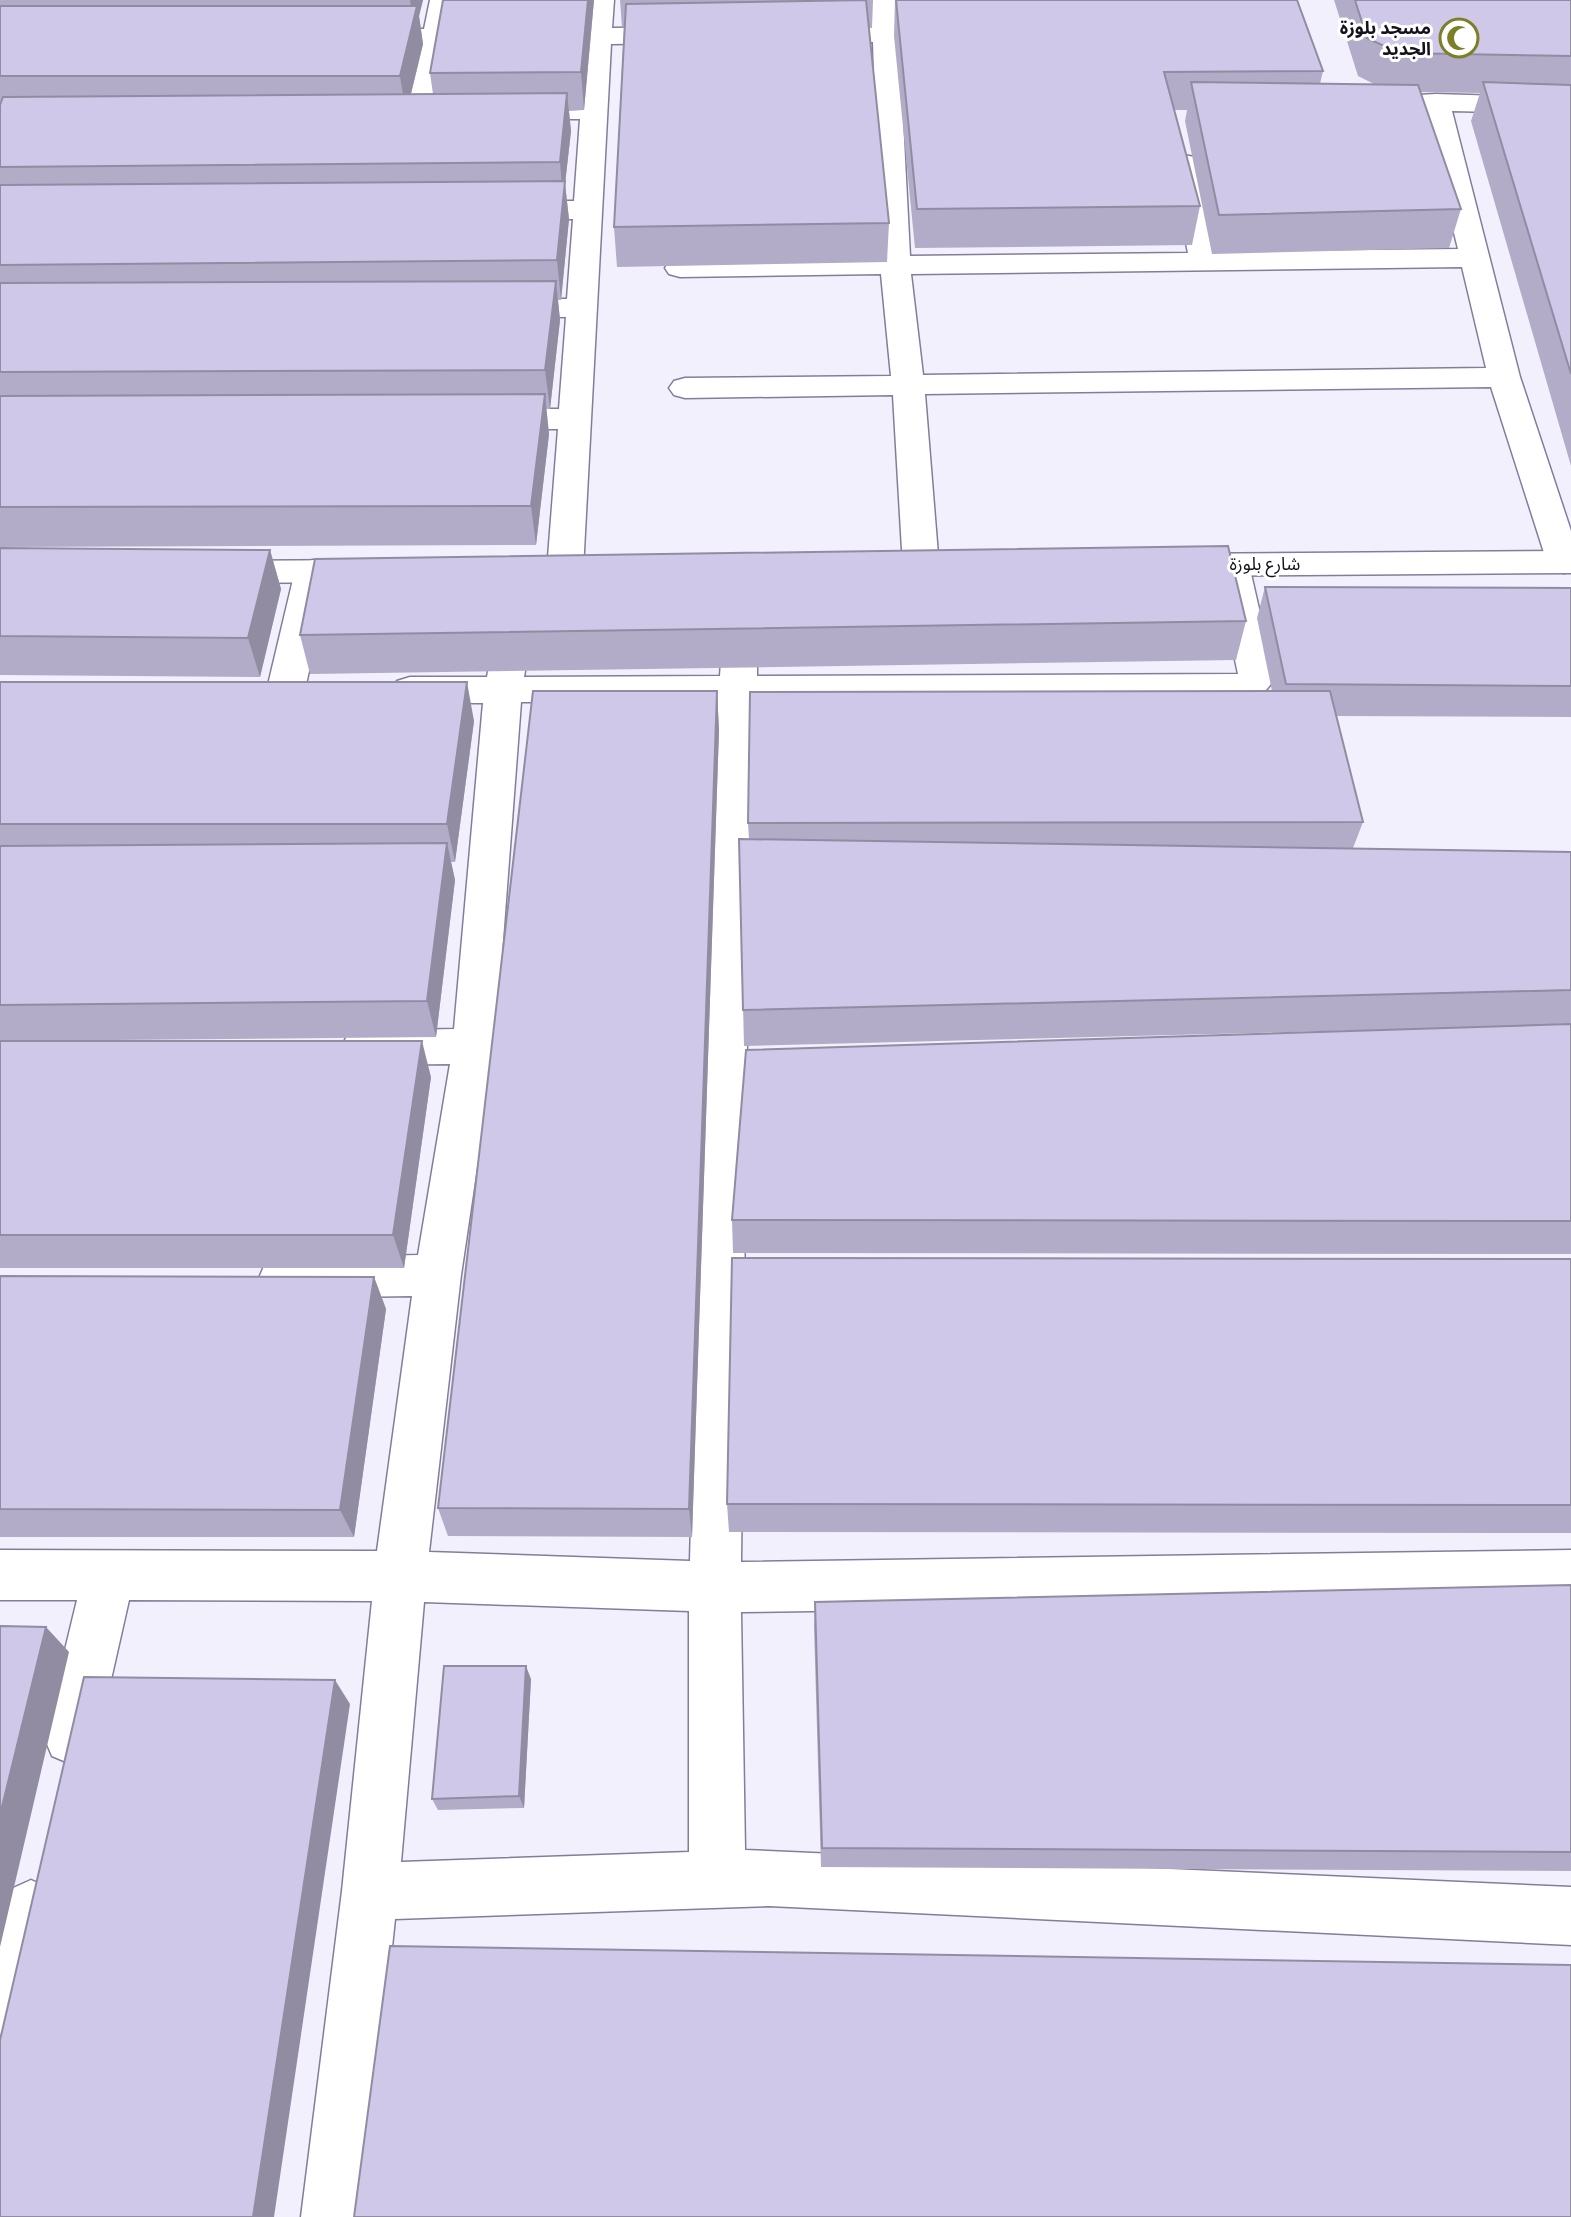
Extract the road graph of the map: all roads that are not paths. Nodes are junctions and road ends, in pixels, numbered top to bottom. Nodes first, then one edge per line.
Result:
1 (443, 0) edge
2 (601, 0) edge
3 (884, 0) edge
4 (980, 32) edge
5 (887, 34) junction
6 (704, 35) edge
7 (781, 35) edge
8 (342, 36) edge
9 (598, 36) junction
10 (435, 37) junction
11 (1381, 101) edge
12 (1436, 102) junction
13 (1571, 106) edge
14 (593, 111) junction
15 (388, 112) edge
16 (419, 112) junction
17 (451, 112) edge
18 (483, 112) edge
19 (1179, 138) edge
20 (478, 210) edge
21 (589, 210) junction
22 (1474, 258) junction
23 (1205, 263) junction
24 (895, 266) junction
25 (680, 268) edge
26 (471, 306) edge
27 (581, 308) junction
28 (1504, 377) junction
29 (908, 385) junction
30 (685, 388) dead end
31 (462, 419) edge
32 (573, 419) junction
33 (1568, 562) edge
34 (1232, 564) junction
35 (1139, 565) edge
36 (921, 567) edge
37 (313, 571) junction
38 (403, 571) edge
39 (188, 572) edge
40 (745, 613) edge
41 (285, 689) edge
42 (735, 689) junction
43 (379, 690) edge
44 (503, 691) junction
45 (474, 1046) junction
46 (316, 1049) edge
47 (438, 1275) junction
48 (766, 1276) edge
49 (719, 1277) junction
50 (235, 1278) edge
51 (0, 1575) edge
52 (1571, 1575) edge
53 (109, 1576) junction
54 (400, 1576) junction
55 (715, 1587) junction
56 (58, 1792) edge
57 (40, 1869) edge
58 (717, 1878) junction
59 (370, 1891) junction
60 (1571, 1916) edge
61 (0, 2039) edge
62 (332, 2217) edge

1 - 10 street
2 - 9 street
3 - 5 street
4 - 5 street
5 - 7 street
5 - 24 street
6 - 9 street
8 - 10 street
9 - 14 street
10 - 16 street
11 - 12 street
12 - 13 street
12 - 22 street
14 - 18 street
14 - 21 street
15 - 16 street
16 - 17 street
19 - 23 street
20 - 21 street
21 - 27 street
22 - 23 street
22 - 28 street
23 - 24 street
24 - 25 street
24 - 29 street
26 - 27 street
27 - 32 street
28 - 29 street
28 - 33 street
29 - 30 street
29 - 36 street
31 - 32 street
32 - 44 street
33 - 34 street, شارع بلوزة
34 - 35 street, شارع بلوزة
34 - 42 street
37 - 38 street
37 - 39 street
37 - 41 street
40 - 42 street
42 - 44 street
42 - 49 street
43 - 44 street
44 - 45 street
45 - 46 street
45 - 47 street
47 - 50 street
47 - 54 street
48 - 49 street
49 - 55 street
51 - 53 street
52 - 55 street
53 - 54 street
53 - 56 street
54 - 55 street
54 - 59 street
55 - 58 street
57 - 61 street
58 - 59 street
58 - 60 street
59 - 62 street

